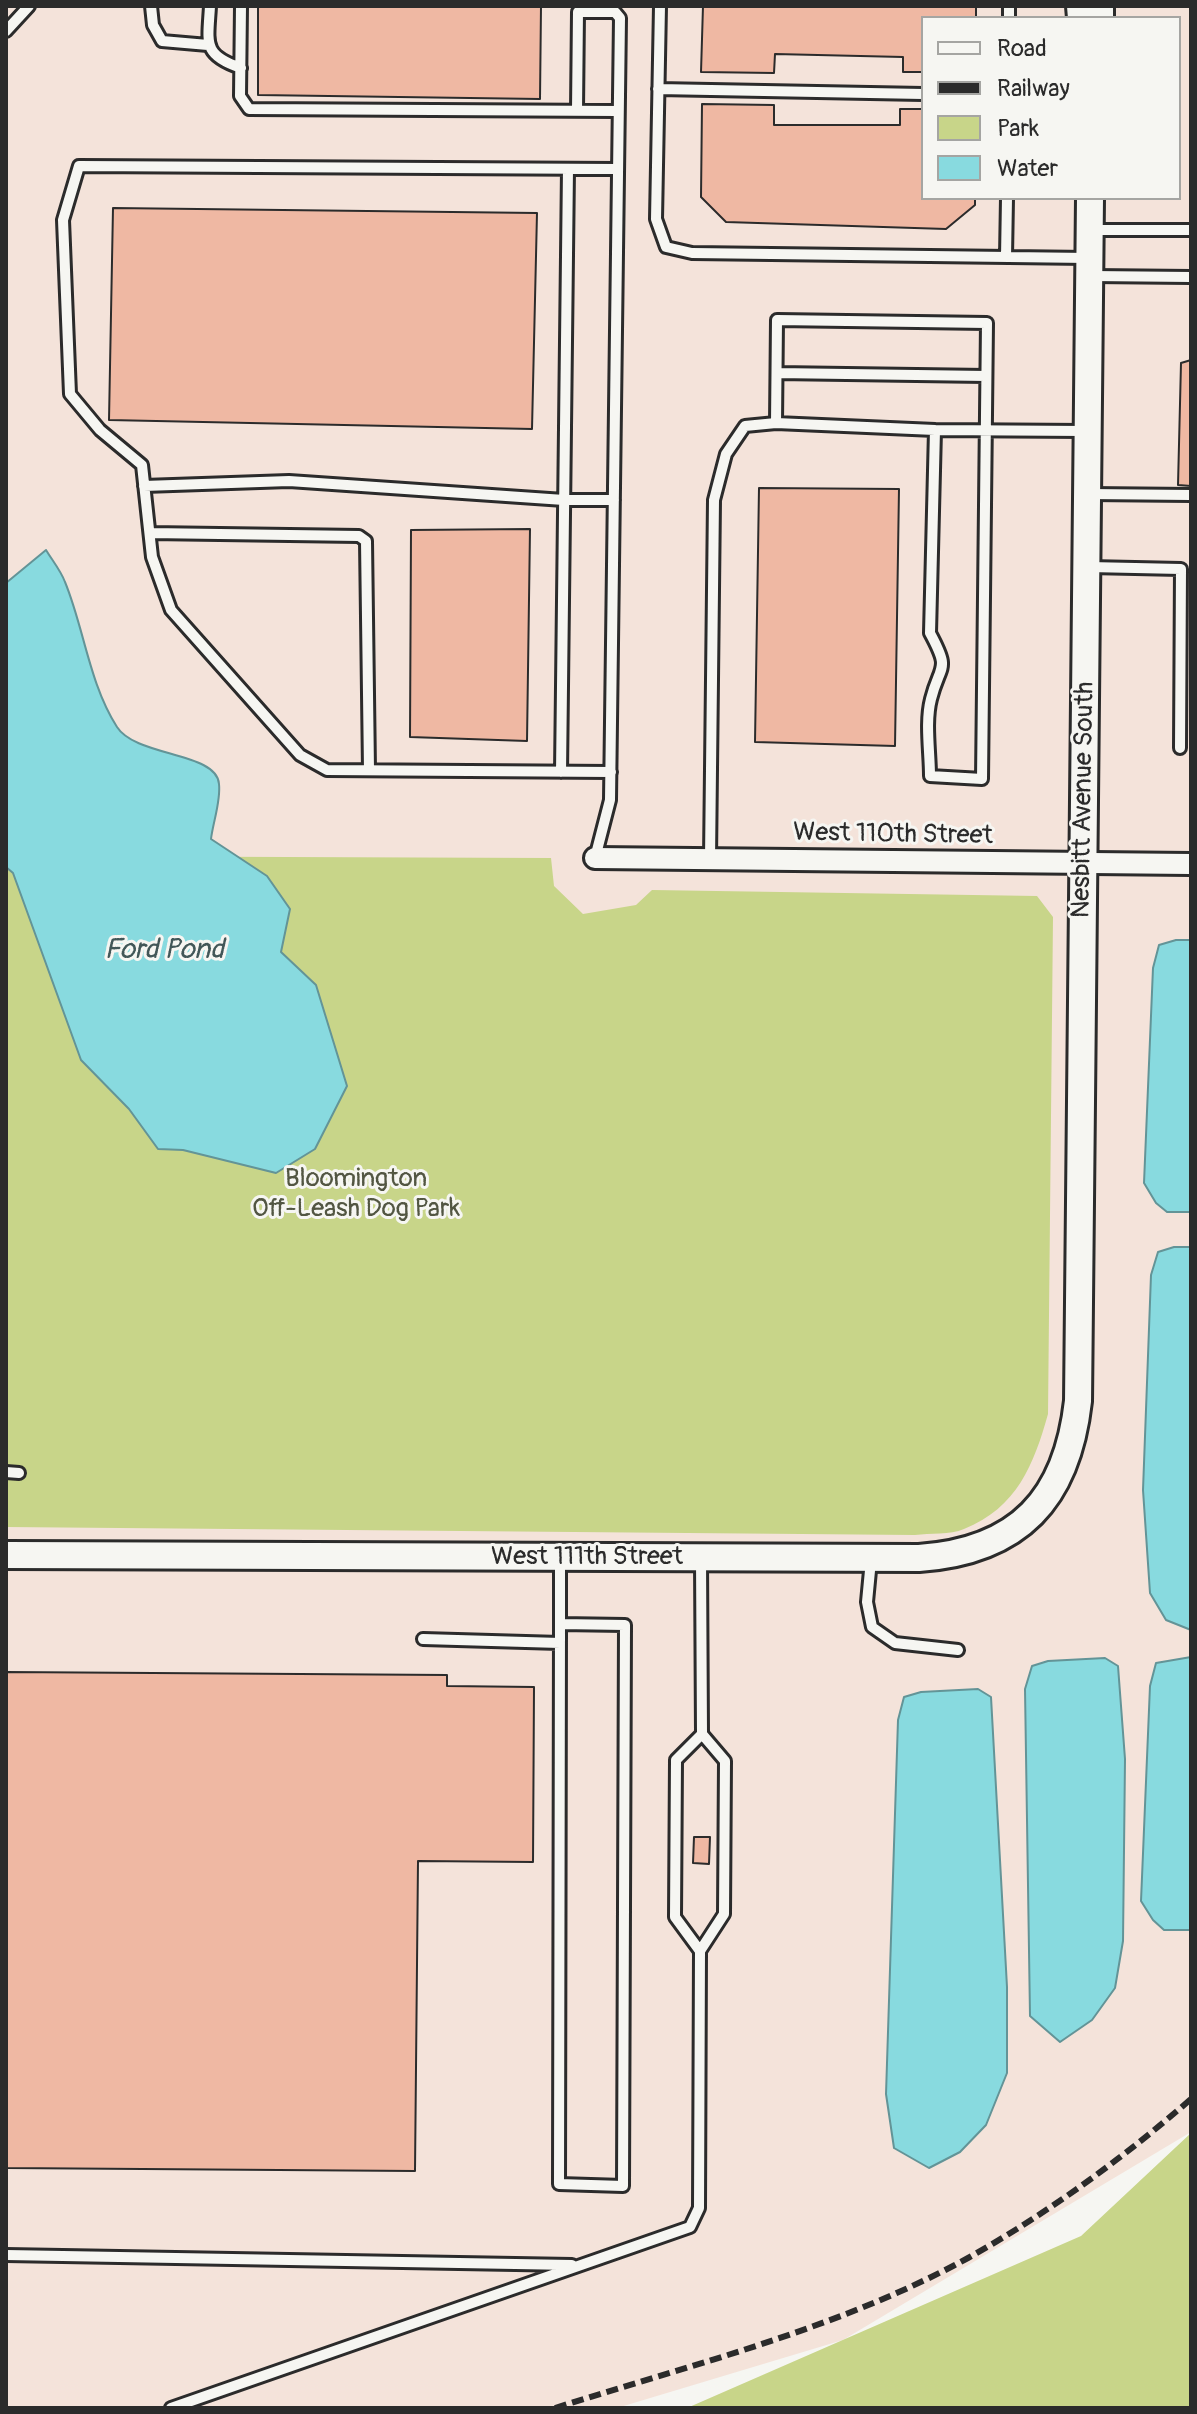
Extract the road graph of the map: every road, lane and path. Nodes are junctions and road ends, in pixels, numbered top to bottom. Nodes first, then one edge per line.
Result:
1 (29, 6) edge
2 (151, 6) edge
3 (210, 6) edge
4 (241, 6) edge
5 (660, 6) edge
6 (6, 31) edge
7 (208, 45) junction
8 (241, 68) junction
9 (658, 89) junction
10 (921, 94) edge
11 (577, 110) junction
12 (618, 111) junction
13 (568, 169) junction
14 (617, 169) junction
15 (1007, 200) edge
16 (1090, 200) edge
17 (1090, 230) junction
18 (1191, 230) edge
19 (1006, 257) junction
20 (1090, 267) junction
21 (1191, 277) edge
22 (777, 373) junction
23 (986, 376) junction
24 (776, 423) junction
25 (935, 430) junction
26 (985, 431) junction
27 (1088, 431) junction
28 (144, 486) junction
29 (1087, 494) junction
30 (1191, 495) edge
31 (564, 500) junction
32 (614, 500) junction
33 (150, 533) junction
34 (1087, 567) junction
35 (1180, 748) dead end
36 (369, 770) junction
37 (561, 772) junction
38 (611, 772) junction
39 (595, 858) joint
40 (710, 859) junction
41 (1083, 863) junction
42 (1191, 864) edge
43 (1078, 1401) joint
44 (6, 1472) edge
45 (19, 1473) dead end
46 (6, 1555) edge
47 (560, 1557) junction
48 (701, 1557) junction
49 (871, 1558) junction
50 (560, 1624) junction
51 (423, 1639) dead end
52 (560, 1643) junction
53 (958, 1650) dead end
54 (702, 1734) junction
55 (700, 1951) junction
56 (6, 2255) edge
57 (580, 2266) junction
58 (171, 2408) edge

1 - 6 lane
2 - 7 lane
3 - 7 lane
4 - 8 lane
5 - 9 lane
7 - 8 lane
8 - 11 lane
9 - 10 lane
9 - 19 lane
11 - 12 lane
11 - 12 lane
12 - 14 lane
13 - 14 lane
13 - 28 lane
13 - 31 lane
14 - 32 lane
15 - 19 lane
16 - 17 street, Nesbitt Avenue South
17 - 18 lane
17 - 20 street, Nesbitt Avenue South
19 - 20 lane
20 - 21 lane
20 - 27 street, Nesbitt Avenue South
22 - 23 lane
22 - 23 lane
22 - 24 lane
23 - 26 lane
24 - 25 lane
24 - 40 lane
25 - 26 lane
25 - 26 lane
26 - 27 lane
27 - 29 street, Nesbitt Avenue South
28 - 31 lane
28 - 33 lane
29 - 30 lane
29 - 34 street, Nesbitt Avenue South
31 - 32 lane
31 - 37 lane
32 - 38 lane
33 - 36 lane
33 - 36 lane
34 - 35 lane
34 - 41 street, Nesbitt Avenue South
36 - 37 lane
37 - 38 lane
38 - 39 lane
39 - 40 street, West 110th Street
40 - 41 street, West 110th Street
41 - 42 street, West 110th Street
41 - 43 street, Nesbitt Avenue South
43 - 49 street, West 111th Street
44 - 45 lane
46 - 47 street, West 111th Street
47 - 48 street, West 111th Street
47 - 50 lane
48 - 49 street, West 111th Street
48 - 54 lane
49 - 53 lane
50 - 52 lane
50 - 52 lane
51 - 52 lane
54 - 55 lane
54 - 55 lane
55 - 57 lane
56 - 57 lane
57 - 58 lane

